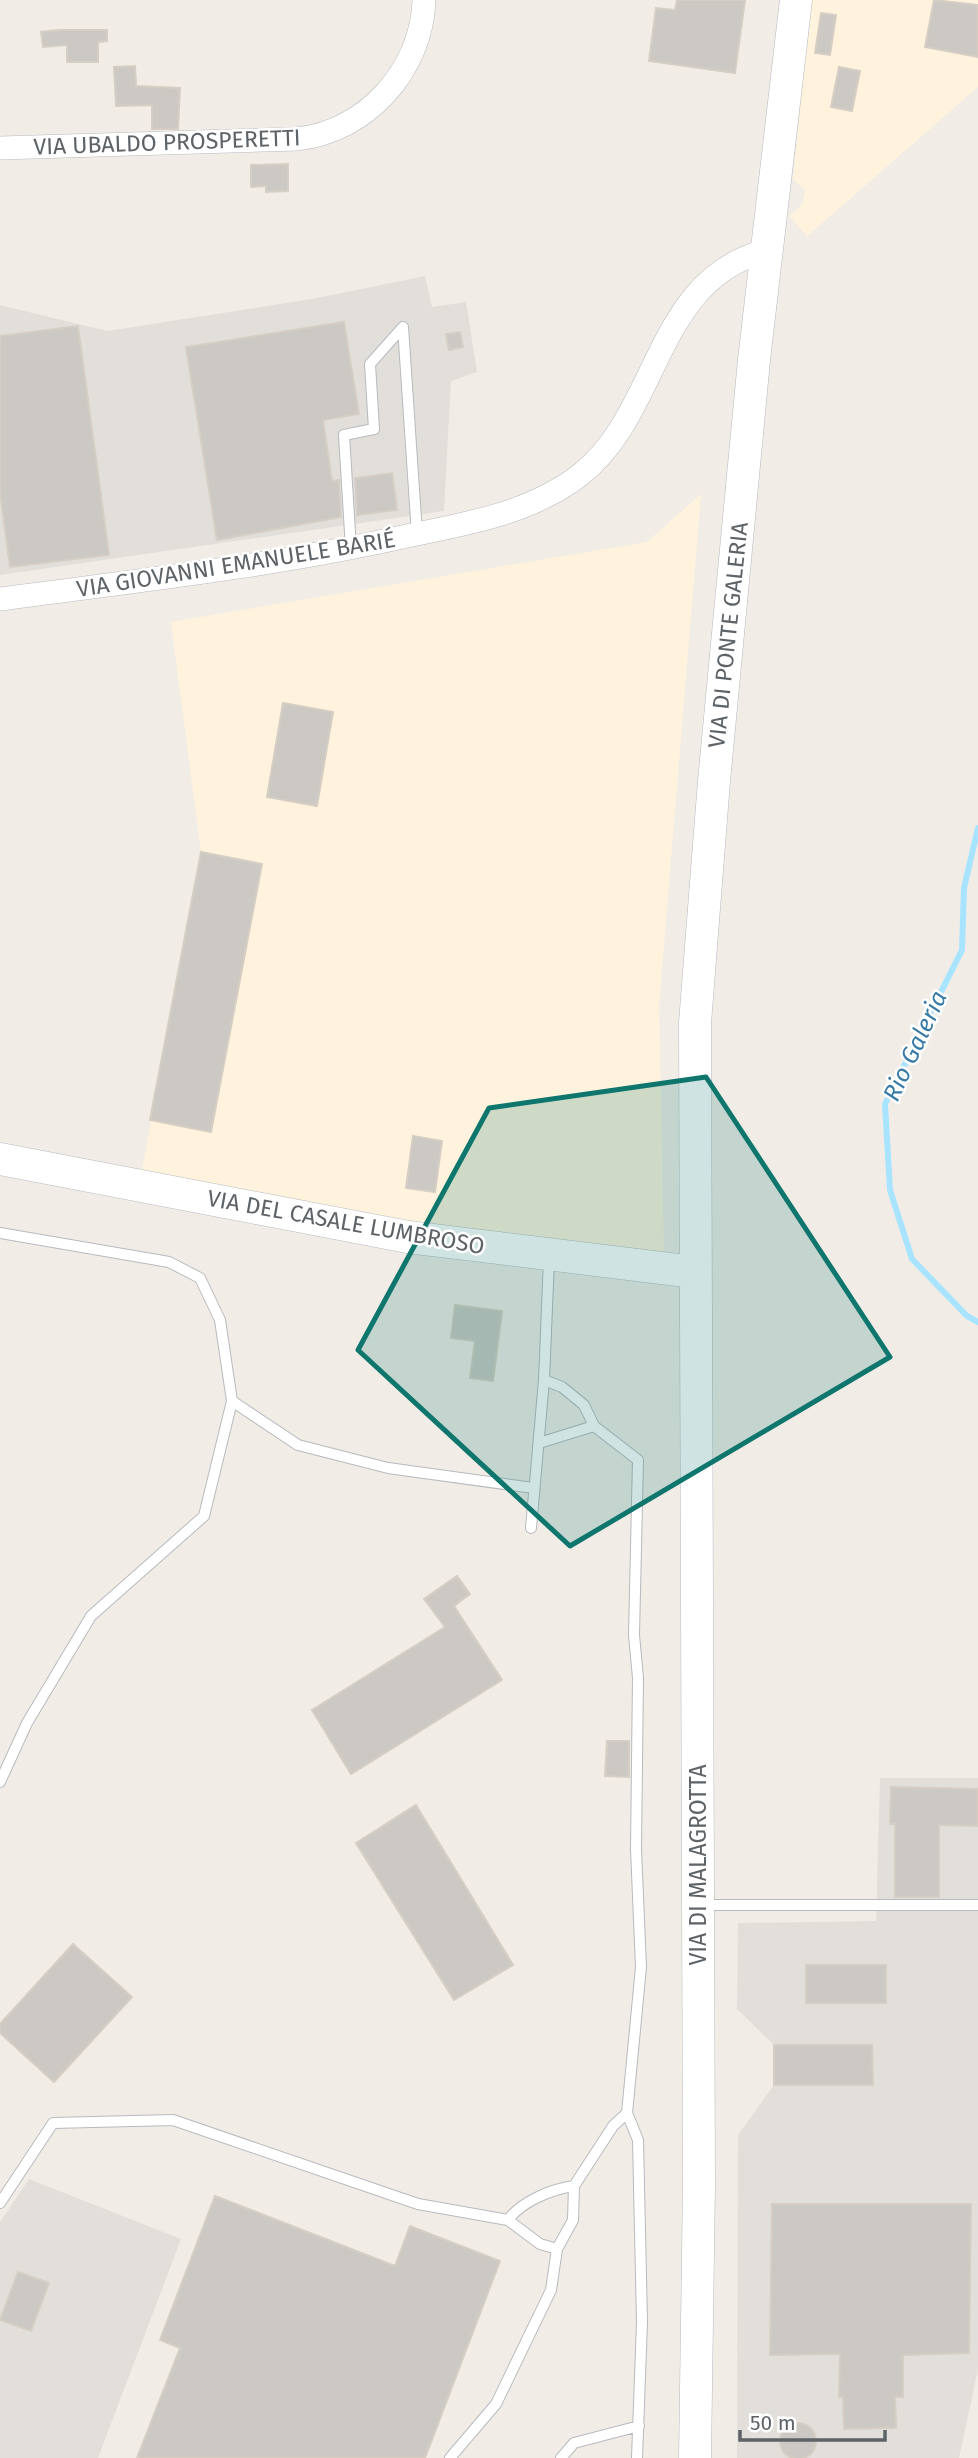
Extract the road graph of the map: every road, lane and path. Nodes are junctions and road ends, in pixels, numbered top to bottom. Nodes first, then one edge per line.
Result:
1 (424, 0) edge
2 (796, 0) edge
3 (0, 148) edge
4 (766, 251) junction
5 (417, 534) junction
6 (351, 548) junction
7 (0, 599) edge
8 (0, 1159) edge
9 (0, 1233) edge
10 (550, 1255) junction
11 (694, 1272) junction
12 (544, 1380) junction
13 (232, 1401) junction
14 (594, 1426) junction
15 (539, 1443) junction
16 (533, 1488) junction
17 (531, 1528) dead end
18 (0, 1782) edge
19 (978, 1905) edge
20 (698, 1906) junction
21 (627, 2113) junction
22 (574, 2186) junction
23 (0, 2203) edge
24 (508, 2220) junction
25 (557, 2249) junction
26 (639, 2426) junction
27 (450, 2458) edge
28 (561, 2458) edge
29 (637, 2458) edge
30 (695, 2458) edge

1 - 3 street, VIA UBALDO PROSPERETTI
2 - 4 main road, VIA DI PONTE GALERIA
4 - 5 street, VIA GIOVANNI EMANUELE BARIÉ
4 - 11 main road, VIA DI PONTE GALERIA
5 - 6 street, VIA GIOVANNI EMANUELE BARIÉ
5 - 6 lane
6 - 7 street, VIA GIOVANNI EMANUELE BARIÉ
8 - 10 main road, VIA DEL CASALE LUMBROSO
9 - 13 lane
10 - 11 main road, VIA DEL CASALE LUMBROSO
10 - 12 lane
11 - 20 main road, VIA DI MALAGROTTA
12 - 14 lane
12 - 15 lane
13 - 16 lane
13 - 18 lane
14 - 15 lane
14 - 21 lane
15 - 16 lane
16 - 17 lane
19 - 20 lane
20 - 30 main road, VIA DI MALAGROTTA
21 - 22 lane
21 - 26 lane
22 - 24 lane
22 - 25 lane
23 - 24 lane
24 - 25 lane
25 - 27 lane
26 - 28 lane
26 - 29 lane

